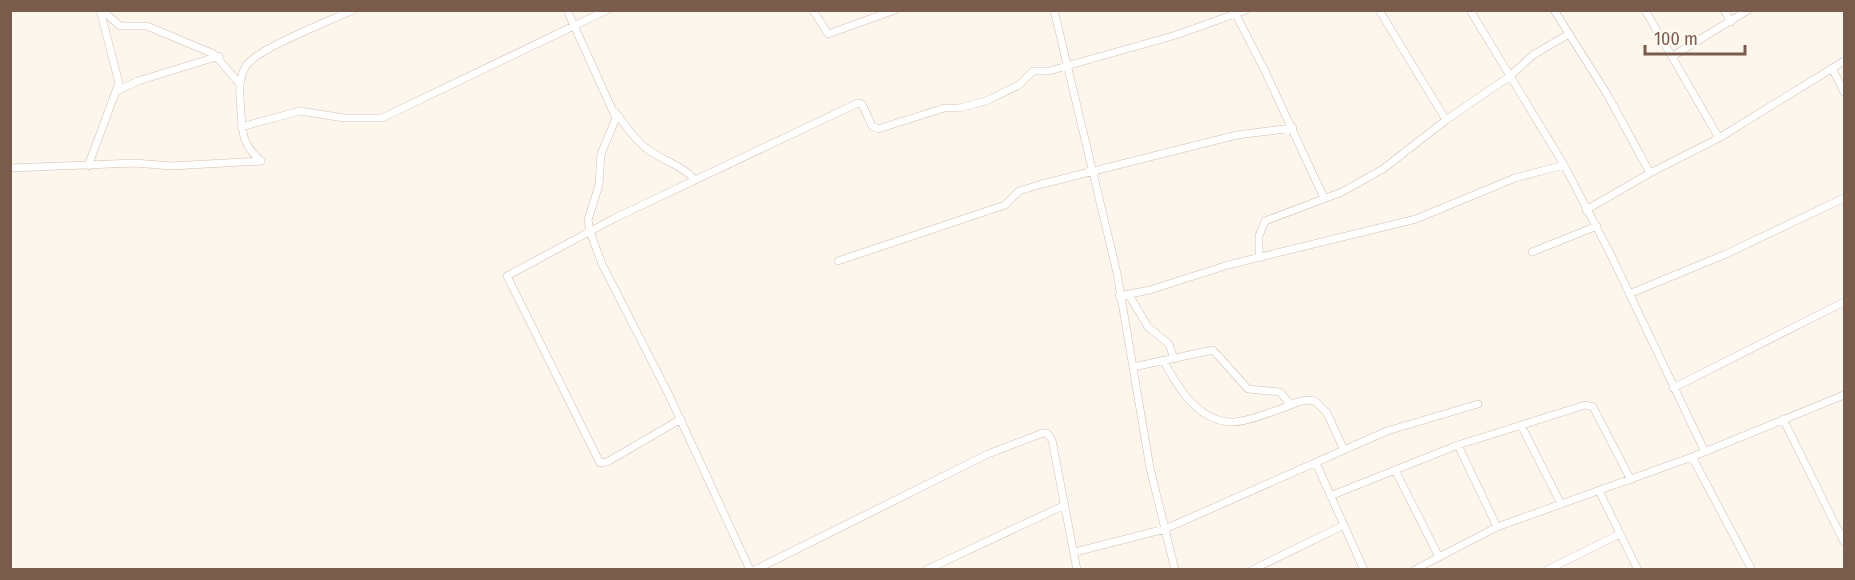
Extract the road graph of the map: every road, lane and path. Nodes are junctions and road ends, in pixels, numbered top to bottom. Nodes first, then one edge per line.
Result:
1 (101, 10) edge
2 (353, 10) edge
3 (567, 10) edge
4 (607, 10) edge
5 (813, 10) edge
6 (895, 10) edge
7 (1054, 10) edge
8 (1246, 10) edge
9 (1379, 10) edge
10 (1470, 10) edge
11 (1554, 10) edge
12 (1645, 10) edge
13 (1724, 10) edge
14 (1748, 10) edge
15 (1236, 15) junction
16 (1731, 22) junction
17 (572, 27) junction
18 (1569, 34) junction
19 (219, 56) junction
20 (1673, 56) junction
21 (1845, 61) edge
22 (1067, 65) junction
23 (1832, 68) junction
24 (1510, 76) junction
25 (239, 83) junction
26 (119, 90) junction
27 (1845, 92) edge
28 (613, 110) junction
29 (1446, 120) junction
30 (242, 127) junction
31 (1293, 128) junction
32 (1719, 138) junction
33 (1564, 165) junction
34 (88, 166) junction
35 (10, 168) edge
36 (1091, 172) junction
37 (1650, 173) junction
38 (695, 180) junction
39 (1324, 198) junction
40 (1845, 198) edge
41 (1586, 210) junction
42 (1597, 226) junction
43 (590, 232) junction
44 (1532, 252) dead end
45 (1259, 258) junction
46 (838, 261) dead end
47 (1629, 294) junction
48 (1129, 295) junction
49 (1119, 296) junction
50 (1845, 302) edge
51 (1174, 359) junction
52 (1163, 360) junction
53 (1133, 367) junction
54 (1673, 388) junction
55 (1845, 395) edge
56 (1478, 404) dead end
57 (1292, 405) junction
58 (681, 419) junction
59 (1783, 420) junction
60 (1522, 427) junction
61 (1458, 446) junction
62 (1344, 450) junction
63 (1704, 450) junction
64 (1692, 457) junction
65 (1316, 463) junction
66 (1395, 470) junction
67 (1631, 480) junction
68 (1599, 491) junction
69 (1330, 496) junction
70 (1561, 504) junction
71 (1065, 505) junction
72 (1342, 526) junction
73 (1497, 527) junction
74 (1841, 527) edge
75 (1165, 529) junction
76 (1620, 534) junction
77 (1845, 542) edge
78 (1075, 552) junction
79 (1438, 555) junction
80 (750, 570) edge
81 (755, 570) edge
82 (926, 570) edge
83 (1077, 570) edge
84 (1175, 570) edge
85 (1252, 570) edge
86 (1364, 570) edge
87 (1414, 570) edge
88 (1547, 570) edge
89 (1638, 570) edge
90 (1752, 570) edge

1 - 19 street
1 - 26 street
2 - 25 street
3 - 17 street
4 - 17 street
5 - 6 street
7 - 22 street
8 - 15 street
9 - 29 street
10 - 24 street
11 - 18 street
12 - 20 street
13 - 16 street
14 - 16 street
15 - 22 street
15 - 31 street
16 - 20 street
17 - 28 street
17 - 30 street
18 - 24 street
18 - 37 street
19 - 25 street
19 - 26 street
20 - 32 street
21 - 23 street
22 - 36 street
22 - 38 street
23 - 27 street
23 - 32 street
24 - 29 street
24 - 33 street
25 - 30 street
26 - 34 street
28 - 38 street
28 - 43 street
29 - 39 street
30 - 34 street
31 - 36 street
31 - 39 street
32 - 37 street
33 - 41 street
33 - 45 street
34 - 35 street
36 - 46 street
36 - 49 street
37 - 41 street
38 - 43 street
39 - 45 street
40 - 47 street
41 - 42 street
42 - 44 street
42 - 47 street
43 - 58 street
43 - 58 street
45 - 48 street
47 - 54 street
48 - 49 street
48 - 51 street
49 - 53 street
50 - 54 street
51 - 52 street
51 - 57 street
52 - 53 street
52 - 57 street
53 - 75 street
54 - 63 street
55 - 59 street
56 - 62 street
57 - 62 street
58 - 80 street
59 - 63 street
59 - 74 street
60 - 61 street
60 - 67 street
60 - 70 street
61 - 66 street
61 - 73 street
62 - 65 street
63 - 64 street
64 - 67 street
64 - 90 street
65 - 69 street
65 - 75 street
66 - 69 street
66 - 79 street
67 - 68 street
68 - 70 street
68 - 76 street
69 - 72 street
70 - 73 street
71 - 78 street
71 - 81 street
71 - 82 street
72 - 85 street
72 - 86 street
73 - 79 street
74 - 77 street
75 - 78 street
75 - 84 street
76 - 88 street
76 - 89 street
78 - 83 street
79 - 87 street

